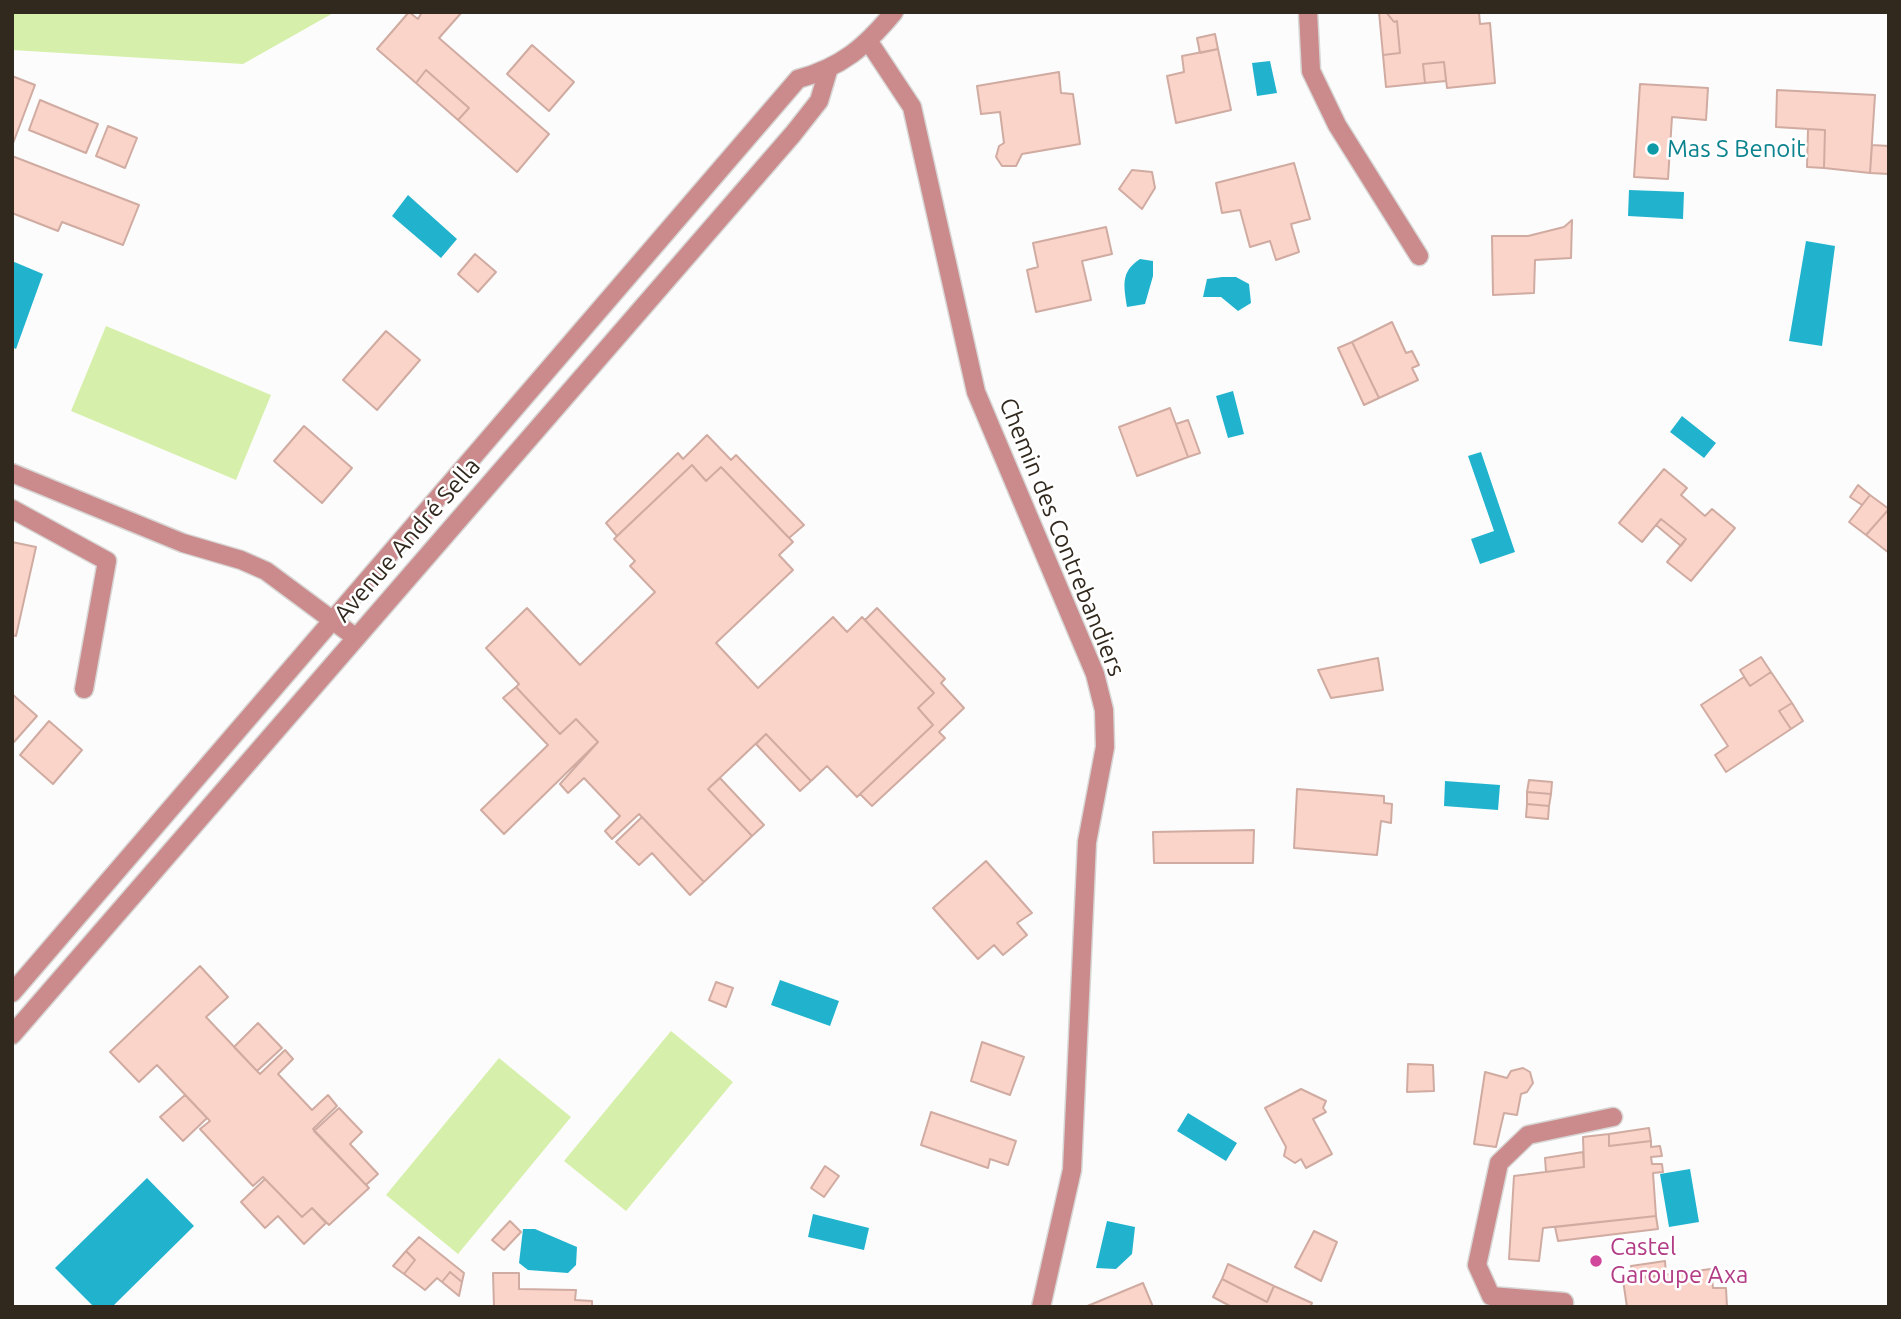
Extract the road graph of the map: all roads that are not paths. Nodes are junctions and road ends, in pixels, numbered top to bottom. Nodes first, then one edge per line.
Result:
1 (878, 12) edge
2 (894, 12) edge
3 (1308, 12) edge
4 (869, 42) junction
5 (828, 71) junction
6 (1419, 256) dead end
7 (12, 473) edge
8 (12, 509) edge
9 (332, 619) junction
10 (355, 637) junction
11 (85, 689) dead end
12 (12, 993) edge
13 (12, 1035) edge
14 (1613, 1116) dead end
15 (1567, 1305) edge
16 (1041, 1307) edge

1 - 4 street
2 - 4 street, Avenue André Sella
3 - 6 street
4 - 5 street, Avenue André Sella
4 - 16 street, Chemin des Contrebandiers
5 - 9 street, Avenue André Sella
5 - 10 street, Avenue André Sella
7 - 9 street
8 - 11 street
9 - 10 street
9 - 12 street, Avenue André Sella
10 - 13 street, Avenue André Sella
14 - 15 street

